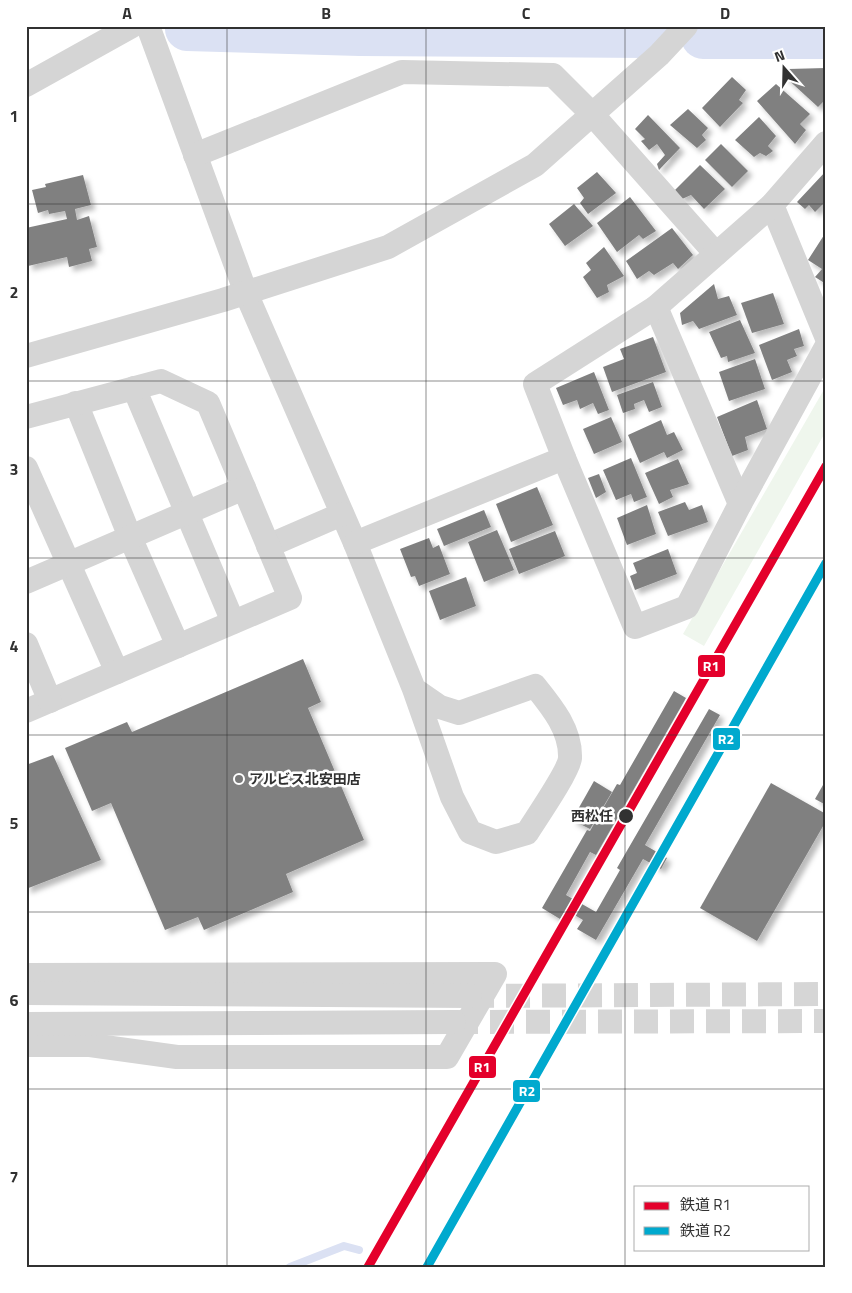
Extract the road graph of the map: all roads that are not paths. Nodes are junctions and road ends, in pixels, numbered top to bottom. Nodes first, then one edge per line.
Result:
1 (132, 26) edge
2 (148, 26) edge
3 (686, 26) edge
4 (26, 85) edge
5 (592, 114) junction
6 (826, 143) edge
7 (195, 155) junction
8 (772, 205) junction
9 (716, 254) junction
10 (246, 293) junction
11 (656, 307) junction
12 (826, 336) edge
13 (826, 346) edge
14 (26, 356) edge
15 (134, 388) junction
16 (76, 403) junction
17 (26, 417) edge
18 (564, 458) junction
19 (26, 468) edge
20 (244, 488) junction
21 (740, 504) junction
22 (188, 512) junction
23 (342, 514) junction
24 (130, 537) junction
25 (355, 543) junction
26 (268, 546) junction
27 (69, 564) junction
28 (26, 582) edge
29 (233, 622) junction
30 (26, 644) edge
31 (178, 646) junction
32 (117, 672) junction
33 (414, 689) junction
34 (50, 701) junction
35 (26, 711) edge
36 (26, 975) edge
37 (26, 992) edge
38 (470, 996) tunnel mouth
39 (454, 1022) tunnel mouth
40 (26, 1024) edge
41 (26, 1044) edge

1 - 4 street
2 - 7 street
3 - 5 street
5 - 7 street
5 - 9 street
5 - 10 street
6 - 8 street
7 - 10 street
8 - 9 street
8 - 12 street
9 - 11 street
10 - 14 street
10 - 23 street
11 - 18 street
11 - 21 street
13 - 21 street
15 - 16 street
15 - 20 street
15 - 22 street
16 - 17 street
16 - 24 street
18 - 21 street
18 - 25 street
19 - 27 street
20 - 22 street
20 - 26 street
22 - 24 street
22 - 29 street
23 - 25 street
23 - 26 street
24 - 27 street
24 - 31 street
25 - 33 street
26 - 29 street
27 - 28 street
27 - 32 street
29 - 31 street
30 - 34 street
31 - 32 street
32 - 34 street
33 - 33 street
34 - 35 street
36 - 41 street
37 - 38 street
39 - 40 street

